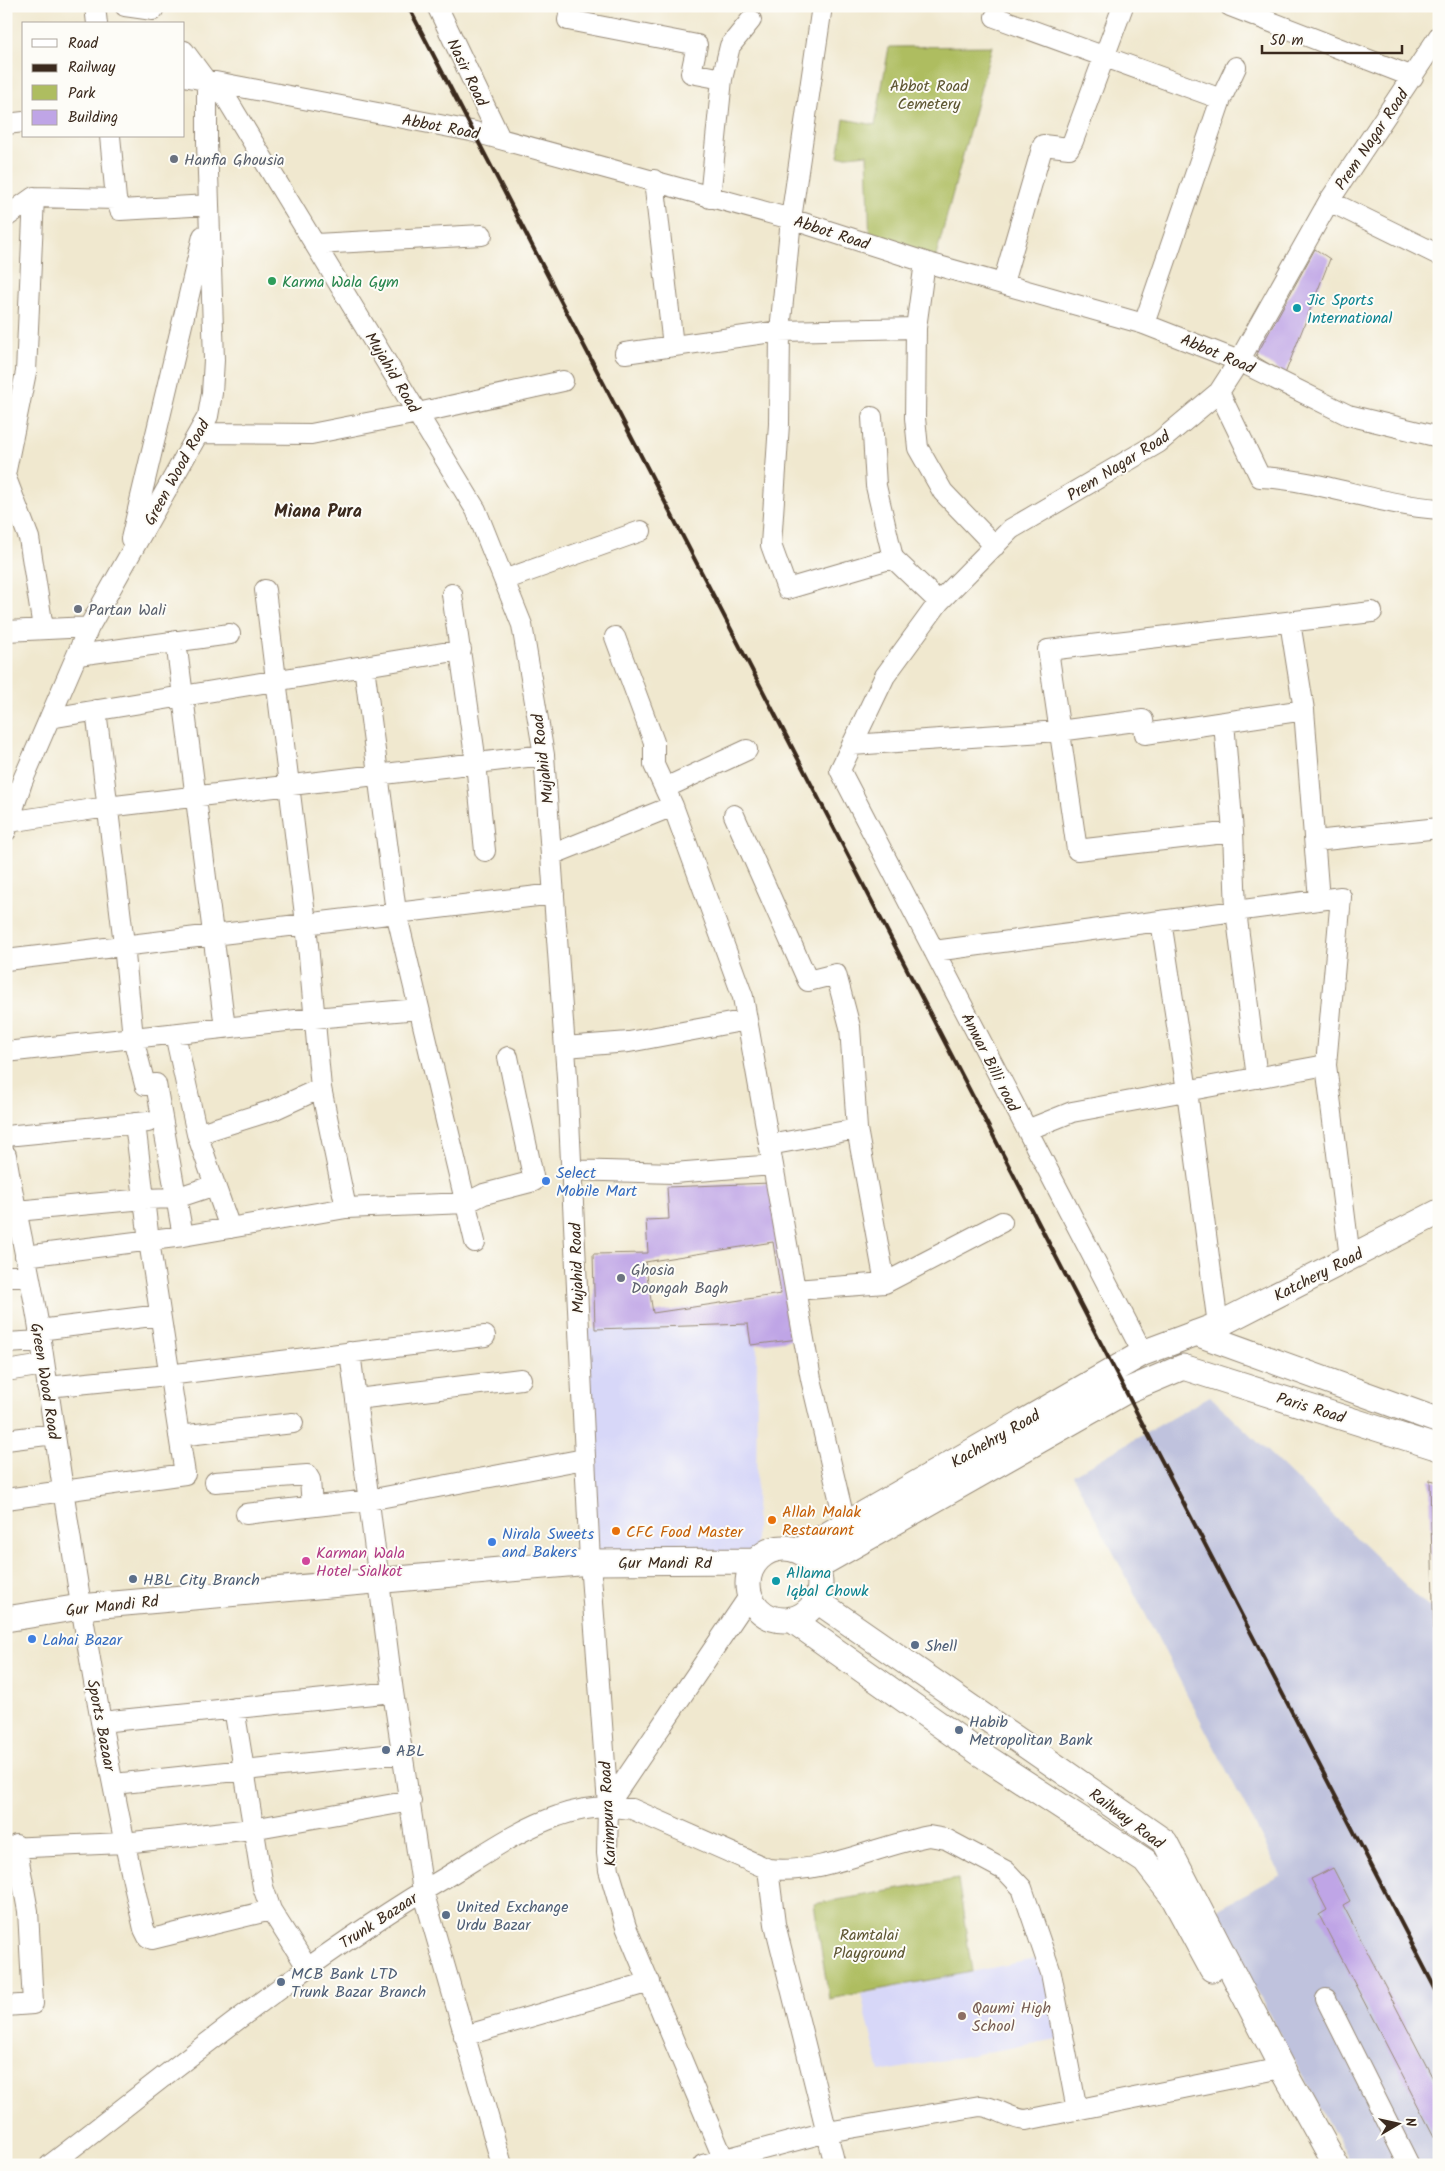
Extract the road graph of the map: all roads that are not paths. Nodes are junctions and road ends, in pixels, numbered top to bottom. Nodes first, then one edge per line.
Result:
1 (96, 6) edge
2 (119, 6) edge
3 (125, 6) edge
4 (437, 6) edge
5 (571, 6) edge
6 (822, 6) edge
7 (1123, 6) edge
8 (1230, 6) edge
9 (155, 12) edge
10 (994, 17) dead end
11 (751, 20) dead end
12 (98, 22) edge
13 (133, 22) edge
14 (1436, 47) edge
15 (185, 51) edge
16 (1104, 56) junction
17 (1236, 67) dead end
18 (185, 76) edge
19 (1414, 77) junction
20 (722, 79) junction
21 (207, 82) junction
22 (185, 89) edge
23 (1220, 99) junction
24 (22, 122) edge
25 (6, 124) edge
26 (110, 138) edge
27 (500, 138) junction
28 (654, 180) junction
29 (34, 197) junction
30 (710, 198) junction
31 (116, 199) junction
32 (1329, 201) junction
33 (209, 207) junction
34 (6, 217) edge
35 (791, 219) junction
36 (482, 235) dead end
37 (316, 244) junction
38 (1439, 255) edge
39 (925, 262) junction
40 (1002, 283) junction
41 (1144, 324) junction
42 (916, 328) junction
43 (780, 331) junction
44 (673, 346) junction
45 (625, 353) dead end
46 (1239, 361) junction
47 (563, 381) dead end
48 (1219, 392) junction
49 (418, 413) junction
50 (872, 416) dead end
51 (199, 432) junction
52 (1439, 437) edge
53 (6, 470) edge
54 (6, 478) edge
55 (1439, 509) edge
56 (642, 531) dead end
57 (995, 546) junction
58 (893, 558) junction
59 (125, 564) junction
60 (504, 580) junction
61 (265, 590) dead end
62 (452, 594) dead end
63 (939, 602) junction
64 (1372, 612) dead end
65 (1290, 622) junction
66 (89, 627) junction
67 (43, 628) junction
68 (6, 631) edge
69 (230, 634) dead end
70 (615, 637) dead end
71 (176, 641) junction
72 (460, 650) junction
73 (78, 654) junction
74 (364, 666) junction
75 (276, 680) junction
76 (183, 696) junction
77 (96, 710) junction
78 (1304, 710) junction
79 (50, 718) junction
80 (1224, 722) junction
81 (1059, 731) junction
82 (852, 744) junction
83 (747, 750) dead end
84 (544, 754) junction
85 (476, 763) junction
86 (840, 770) joint
87 (379, 774) junction
88 (290, 785) junction
89 (196, 796) junction
90 (669, 797) junction
91 (107, 807) junction
92 (734, 815) dead end
93 (8, 827) edge
94 (1439, 828) edge
95 (1233, 832) junction
96 (1315, 841) junction
97 (485, 851) dead end
98 (551, 855) junction
99 (554, 894) junction
100 (1320, 900) junction
101 (1236, 911) junction
102 (396, 912) junction
103 (1161, 921) junction
104 (306, 923) junction
105 (214, 934) junction
106 (124, 944) junction
107 (934, 951) junction
108 (6, 960) edge
109 (419, 1009) junction
110 (314, 1018) junction
111 (747, 1020) junction
112 (225, 1028) junction
113 (175, 1034) junction
114 (133, 1038) junction
115 (565, 1047) junction
116 (6, 1052) edge
117 (508, 1057) dead end
118 (1326, 1064) junction
119 (1257, 1078) junction
120 (321, 1088) junction
121 (1187, 1090) junction
122 (163, 1120) junction
123 (135, 1123) junction
124 (857, 1129) junction
125 (1027, 1130) junction
126 (197, 1134) junction
127 (6, 1136) edge
128 (770, 1145) junction
129 (6, 1155) edge
130 (773, 1165) junction
131 (572, 1170) junction
132 (215, 1185) junction
133 (176, 1198) junction
134 (144, 1199) junction
135 (466, 1203) junction
136 (346, 1208) junction
137 (11, 1212) edge
138 (1439, 1212) edge
139 (1002, 1222) dead end
140 (230, 1228) junction
141 (183, 1236) junction
142 (149, 1241) junction
143 (475, 1242) dead end
144 (1350, 1258) junction
145 (27, 1266) junction
146 (6, 1276) edge
147 (885, 1283) junction
148 (795, 1290) junction
149 (160, 1315) junction
150 (1207, 1329) junction
151 (40, 1335) junction
152 (485, 1336) dead end
153 (6, 1343) edge
154 (350, 1352) junction
155 (1128, 1362) junction
156 (44, 1365) junction
157 (1183, 1367) joint
158 (6, 1371) edge
159 (168, 1375) junction
160 (521, 1379) dead end
161 (47, 1387) junction
162 (357, 1398) junction
163 (1439, 1421) edge
164 (293, 1423) dead end
165 (54, 1434) junction
166 (179, 1436) junction
167 (6, 1440) edge
168 (1437, 1441) edge
169 (584, 1459) junction
170 (214, 1482) dead end
171 (64, 1490) junction
172 (6, 1499) edge
173 (369, 1500) junction
174 (312, 1506) junction
175 (246, 1514) dead end
176 (845, 1524) junction
177 (807, 1559) junction
178 (756, 1561) junction
179 (590, 1562) junction
180 (380, 1580) junction
181 (750, 1595) junction
182 (816, 1600) junction
183 (80, 1607) junction
184 (6, 1619) edge
185 (791, 1619) junction
186 (394, 1692) junction
187 (234, 1708) junction
188 (101, 1722) junction
189 (403, 1753) junction
190 (243, 1770) junction
191 (114, 1784) junction
192 (411, 1801) junction
193 (608, 1805) junction
194 (252, 1829) junction
195 (124, 1843) junction
196 (11, 1846) edge
197 (768, 1870) junction
198 (423, 1890) junction
199 (271, 1910) junction
200 (307, 1967) junction
201 (650, 1982) junction
202 (1326, 2000) dead end
203 (6, 2006) edge
204 (464, 2036) junction
205 (1275, 2070) junction
206 (1077, 2110) junction
207 (827, 2132) junction
208 (724, 2162) edge
209 (50, 2165) edge
210 (502, 2165) edge
211 (703, 2165) edge
212 (835, 2165) edge
213 (1318, 2165) edge
214 (1336, 2165) edge
215 (1409, 2165) edge

1 - 12 street
2 - 13 street
3 - 9 street
4 - 27 street, Nasir Road
5 - 20 street
6 - 35 street
7 - 16 street
8 - 19 street
10 - 16 street
11 - 20 street
14 - 19 street, Prem Nagar Road
15 - 21 street, Mujahid Road
16 - 23 street
16 - 40 street
17 - 23 street
18 - 21 street, Abbot Road
19 - 32 street, Prem Nagar Road
20 - 30 street
21 - 22 street
21 - 27 street, Abbot Road
21 - 33 street, Green Wood Road
21 - 37 street, Mujahid Road
23 - 41 street
24 - 25 street
26 - 31 street
27 - 28 street, Abbot Road
28 - 30 street, Abbot Road
28 - 44 street
29 - 31 street
29 - 34 street
29 - 53 street
30 - 35 street, Abbot Road
31 - 33 street
32 - 38 street
32 - 46 street, Prem Nagar Road
33 - 51 street, Green Wood Road
33 - 59 street
35 - 39 street, Abbot Road
35 - 43 street
36 - 37 street
37 - 49 street, Mujahid Road
39 - 40 street, Abbot Road
39 - 42 street
40 - 41 street, Abbot Road
41 - 46 street, Abbot Road
42 - 43 street
42 - 57 street
43 - 44 street
43 - 58 street
44 - 45 street
46 - 48 street, Prem Nagar Road
46 - 52 street, Abbot Road
47 - 49 street
48 - 55 street
48 - 57 street, Prem Nagar Road
49 - 51 street
49 - 60 street, Mujahid Road
50 - 58 street
51 - 59 street, Green Wood Road
54 - 67 street
56 - 60 street
57 - 63 street, Prem Nagar Road
58 - 63 street
59 - 66 street, Green Wood Road
60 - 84 street, Mujahid Road
61 - 75 street
62 - 72 street
63 - 82 street, Prem Nagar Road
64 - 65 street
65 - 78 street
65 - 81 street
66 - 67 street
66 - 73 street, Green Wood Road
67 - 68 street
69 - 71 street
70 - 90 street
71 - 73 street
71 - 76 street
72 - 74 street
72 - 85 street
73 - 79 street, Green Wood Road
74 - 75 street
74 - 87 street
75 - 76 street
75 - 88 street
76 - 77 street
76 - 89 street
77 - 79 street
77 - 91 street
78 - 80 street
78 - 96 street
79 - 93 street, Green Wood Road
80 - 81 street
80 - 95 street
81 - 82 street
81 - 95 street
82 - 86 street, Prem Nagar Road
83 - 90 street
84 - 85 street
84 - 98 street, Mujahid Road
85 - 87 street
85 - 97 street
86 - 107 street, Anwar Billi road
87 - 88 street
87 - 102 street
88 - 89 street
88 - 104 street
89 - 91 street
89 - 105 street
90 - 98 street
90 - 111 street
91 - 93 street
91 - 106 street
92 - 124 street
94 - 96 street
95 - 101 street
96 - 100 street
98 - 99 street, Mujahid Road
99 - 102 street
99 - 115 street, Mujahid Road
100 - 101 street
100 - 118 street
101 - 103 street
101 - 119 street
102 - 104 street
102 - 109 street
103 - 107 street
103 - 121 street
104 - 105 street
104 - 110 street
105 - 106 street
105 - 112 street
106 - 108 street
106 - 114 street
107 - 125 street, Anwar Billi road
109 - 110 street
109 - 135 street
110 - 112 street
110 - 120 street
111 - 115 street
111 - 128 street
112 - 113 street
113 - 114 street
113 - 126 street
114 - 116 street
114 - 122 street
115 - 131 street, Mujahid Road
117 - 135 street
118 - 119 street
118 - 144 street
119 - 121 street
120 - 126 street
120 - 136 street
121 - 125 street
121 - 150 street
122 - 123 street
122 - 133 street
123 - 127 street
123 - 134 street
124 - 128 street
124 - 147 street
125 - 155 street, Anwar Billi road
126 - 132 street
128 - 130 street
129 - 137 street, Green Wood Road
130 - 131 street
130 - 148 street
131 - 169 street, Mujahid Road
132 - 133 street
132 - 140 street
133 - 134 street
133 - 141 street
134 - 137 street
134 - 142 street
135 - 136 street
135 - 143 street
136 - 140 street
137 - 145 street, Green Wood Road
138 - 144 main road, Katchery Road
139 - 147 street
140 - 141 street
141 - 142 street
142 - 145 street
142 - 149 street
144 - 150 main road, Katchery Road
145 - 146 street
145 - 151 street, Green Wood Road
147 - 148 street
148 - 176 street
149 - 151 street
149 - 159 street
150 - 155 main road, Kachehry Road
150 - 163 main road, Paris Road
151 - 153 street
151 - 156 street, Green Wood Road
152 - 154 street
154 - 159 street
154 - 162 street
155 - 176 main road, Kachehry Road
156 - 158 street
156 - 161 street, Green Wood Road
157 - 168 main road, Paris Road
157 - 177 main road, Kachehry Road
159 - 161 street
159 - 166 street
160 - 162 street
161 - 165 street, Green Wood Road
162 - 173 street
164 - 166 street
165 - 167 street
165 - 171 street, Green Wood Road
166 - 171 street
169 - 173 street
169 - 179 street, Mujahid Road
170 - 174 street
171 - 172 street
171 - 183 street, Green Wood Road
173 - 174 street
173 - 180 street
174 - 175 street
176 - 177 main road, Kachehry Road
177 - 178 main road
177 - 182 main road
178 - 179 main road, Gur Mandi Rd
178 - 181 main road
179 - 180 main road, Gur Mandi Rd
179 - 193 street, Karimpura Road
180 - 183 main road, Gur Mandi Rd
180 - 186 street
181 - 185 main road
181 - 193 street
182 - 185 main road
182 - 205 main road, Railway Road
183 - 184 main road, Gur Mandi Rd
183 - 188 street, Sports Bazaar
185 - 205 main road
186 - 187 street
186 - 189 street
187 - 188 street
187 - 190 street
188 - 191 street, Sports Bazaar
189 - 190 street
189 - 192 street
190 - 191 street
190 - 194 street
191 - 195 street, Sports Bazaar
192 - 194 street
192 - 198 street
193 - 197 street
193 - 198 street, Trunk Bazaar
193 - 201 street, Karimpura Road
194 - 195 street
194 - 199 street
195 - 196 street
195 - 199 street, Sports Bazaar
196 - 203 street
197 - 206 street
197 - 207 street
198 - 200 street, Trunk Bazaar
198 - 204 street
199 - 200 street
200 - 209 street, Trunk Bazaar
201 - 204 street
201 - 208 street, Karimpura Road
202 - 215 street
204 - 210 street
205 - 206 street
205 - 213 main road
205 - 214 main road, Railway Road
206 - 207 street
207 - 208 street
207 - 212 street
208 - 211 street

